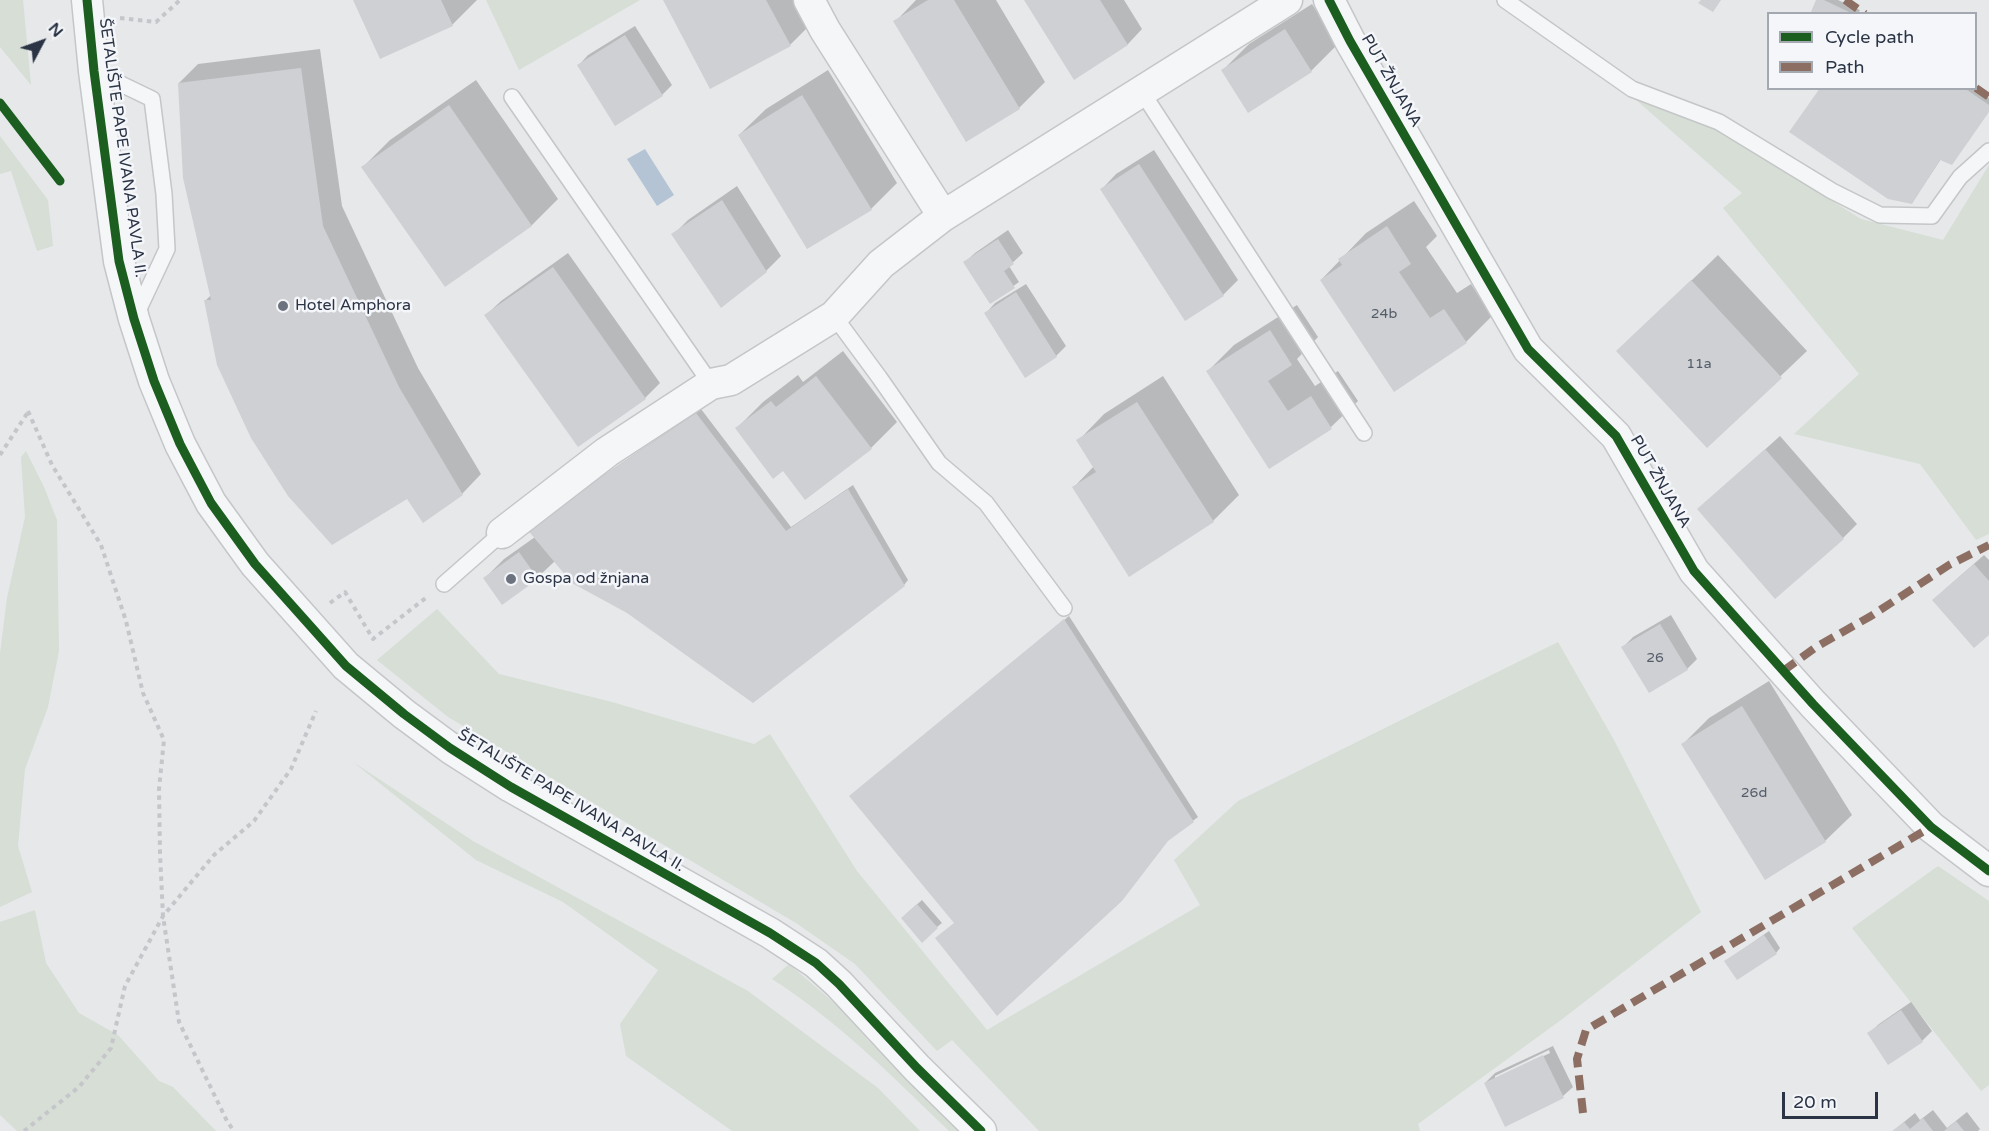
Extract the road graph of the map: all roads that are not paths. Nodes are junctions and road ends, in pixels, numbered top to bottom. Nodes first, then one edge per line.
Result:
1 (809, 0) edge
2 (1287, 0) edge
3 (1329, 0) edge
4 (1505, 0) edge
5 (99, 9) edge
6 (94, 72) junction
7 (1142, 92) junction
8 (512, 97) dead end
9 (1989, 151) edge
10 (943, 216) junction
11 (834, 316) junction
12 (134, 319) junction
13 (711, 384) junction
14 (1364, 433) dead end
15 (502, 533) joint
16 (444, 584) road end
17 (1064, 608) dead end
18 (1989, 871) edge
19 (981, 1131) edge

1 - 10 street
2 - 7 street
3 - 18 street, PUT ŽNJANA
4 - 9 lane
5 - 6 street, ŠETALIŠTE PAPE IVANA PAVLA II.
6 - 12 street, ŠETALIŠTE PAPE IVANA PAVLA II.
6 - 12 lane
7 - 10 street
7 - 14 lane
8 - 13 lane
10 - 11 street
11 - 13 street
11 - 17 lane
12 - 19 street, ŠETALIŠTE PAPE IVANA PAVLA II.
13 - 15 street
15 - 16 lane

